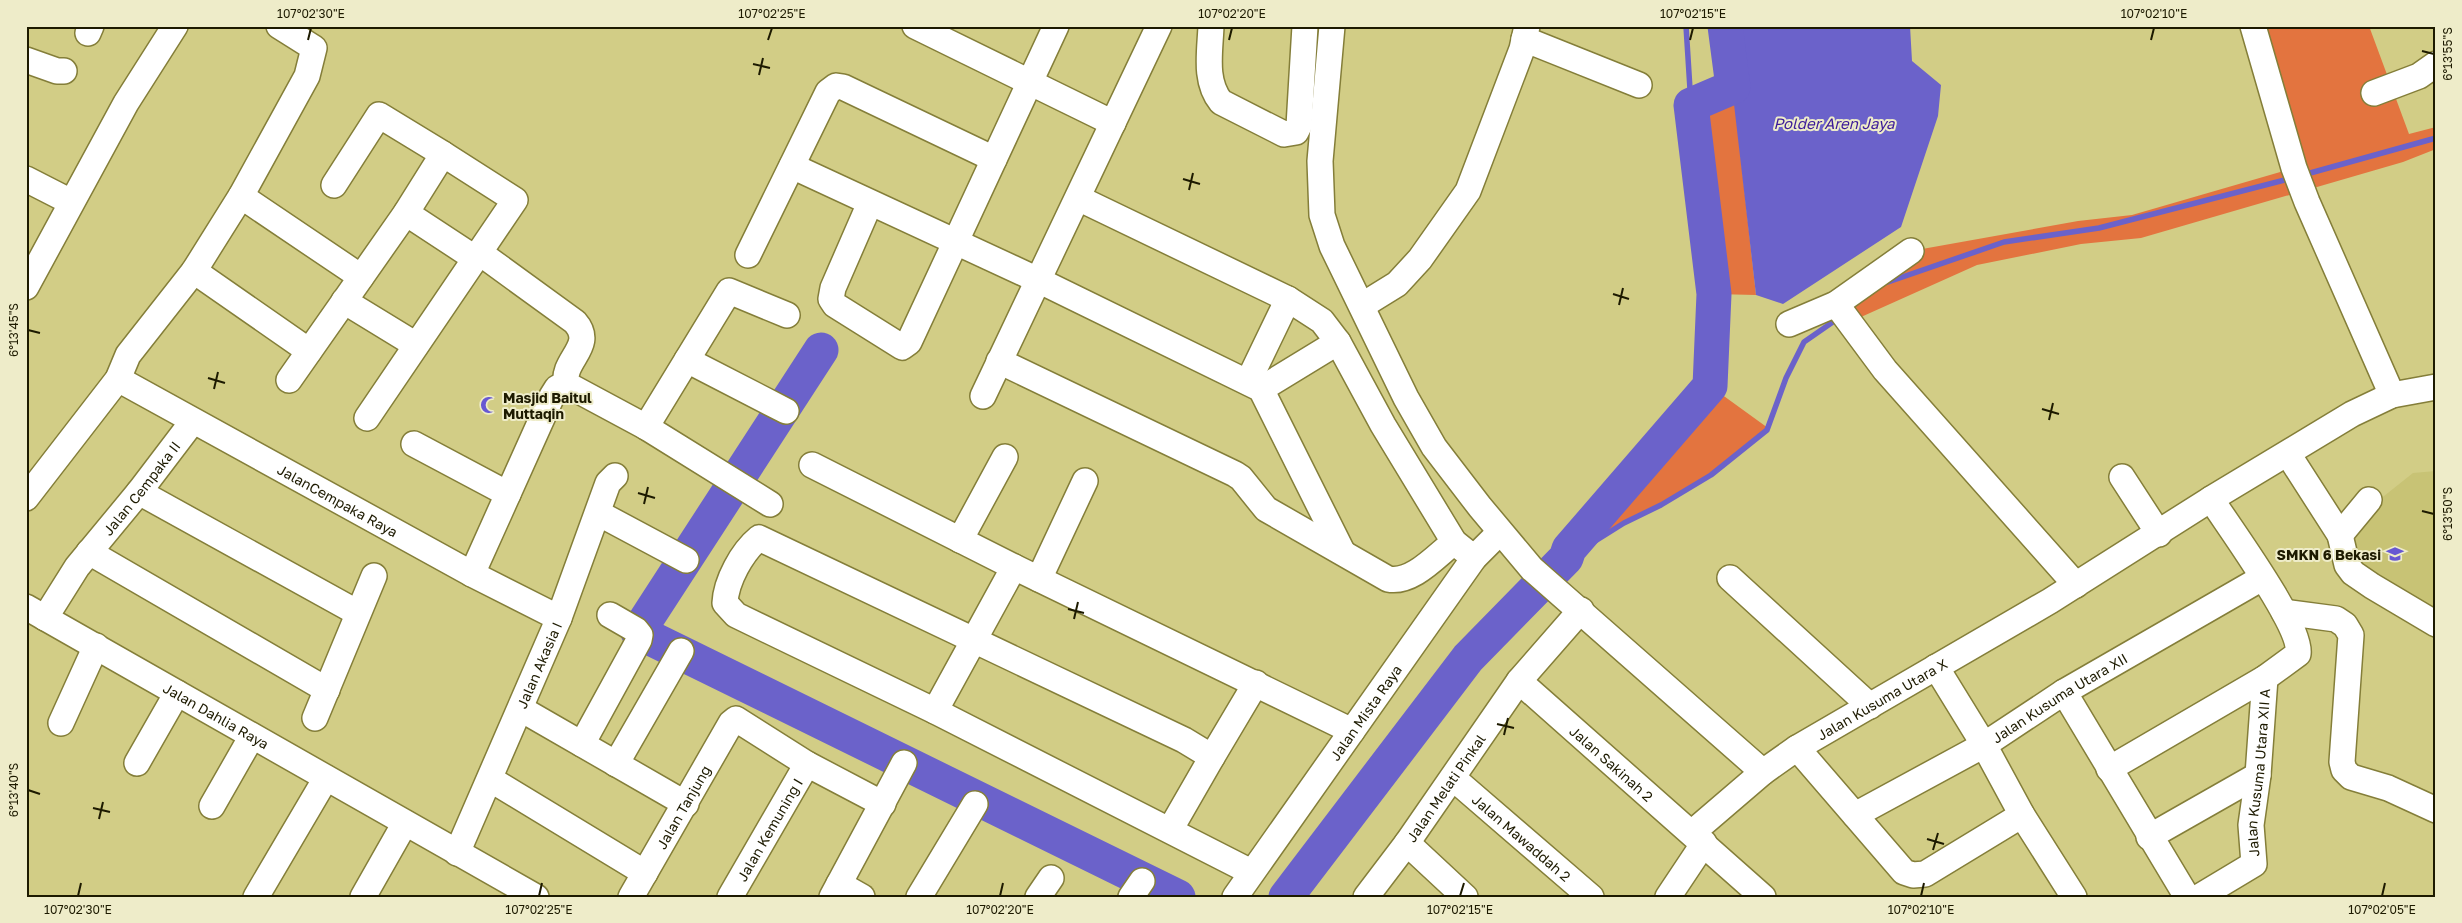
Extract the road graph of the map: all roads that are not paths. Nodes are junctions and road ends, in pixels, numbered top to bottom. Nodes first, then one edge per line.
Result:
1 (175, 26) edge
2 (279, 26) edge
3 (915, 26) edge
4 (1056, 26) edge
5 (1159, 26) edge
6 (1211, 26) edge
7 (1305, 26) edge
8 (1332, 26) edge
9 (2253, 26) edge
10 (1526, 32) edge
11 (956, 35) edge
12 (26, 60) edge
13 (2436, 64) edge
14 (64, 71) dead end
15 (1030, 82) junction
16 (1639, 85) dead end
17 (2374, 93) dead end
18 (1113, 123) junction
19 (444, 154) junction
20 (994, 159) junction
21 (792, 166) junction
22 (26, 179) edge
23 (334, 185) dead end
24 (241, 196) junction
25 (1078, 198) junction
26 (70, 202) junction
27 (870, 203) junction
28 (406, 213) junction
29 (956, 242) junction
30 (1911, 251) dead end
31 (748, 255) dead end
32 (478, 256) junction
33 (194, 271) junction
34 (361, 277) junction
35 (1038, 280) junction
36 (26, 287) edge
37 (1288, 299) junction
38 (344, 301) junction
39 (1363, 305) junction
40 (1838, 307) junction
41 (787, 315) dead end
42 (1789, 324) dead end
43 (1338, 342) junction
44 (416, 345) junction
45 (309, 351) junction
46 (687, 360) junction
47 (999, 361) junction
48 (118, 379) junction
49 (289, 380) dead end
50 (566, 384) junction
51 (1255, 385) junction
52 (2436, 387) edge
53 (2392, 395) junction
54 (983, 396) dead end
55 (786, 411) dead end
56 (367, 418) dead end
57 (192, 422) junction
58 (646, 426) junction
59 (414, 444) dead end
60 (2288, 454) junction
61 (1006, 457) dead end
62 (812, 465) dead end
63 (615, 476) dead end
64 (2122, 477) dead end
65 (1085, 481) dead end
66 (140, 492) junction
67 (508, 494) junction
68 (26, 498) edge
69 (2211, 499) junction
70 (2369, 500) dead end
71 (770, 504) dead end
72 (598, 513) junction
73 (2337, 531) junction
74 (1500, 532) junction
75 (2159, 534) junction
76 (960, 540) junction
77 (1454, 542) junction
78 (89, 552) junction
79 (1342, 552) junction
80 (1474, 558) junction
81 (686, 560) dead end
82 (1014, 567) junction
83 (472, 574) junction
84 (374, 576) dead end
85 (1730, 578) dead end
86 (2262, 578) junction
87 (1039, 579) junction
88 (2076, 585) junction
89 (1572, 603) junction
90 (36, 612) edge
91 (358, 612) junction
92 (2284, 612) junction
93 (610, 616) dead end
94 (559, 618) junction
95 (2436, 624) edge
96 (974, 639) junction
97 (96, 646) junction
98 (681, 650) dead end
99 (1936, 667) junction
100 (2265, 678) junction
101 (1519, 681) junction
102 (1256, 683) junction
103 (327, 690) junction
104 (2064, 692) junction
105 (177, 693) junction
106 (1870, 706) junction
107 (521, 709) junction
108 (935, 710) junction
109 (315, 718) dead end
110 (61, 723) dead end
111 (1352, 731) junction
112 (252, 736) junction
113 (582, 744) junction
114 (1984, 745) junction
115 (1797, 748) junction
116 (1212, 757) junction
117 (137, 763) dead end
118 (904, 763) dead end
119 (616, 764) junction
120 (807, 764) junction
121 (2110, 769) junction
122 (1762, 772) junction
123 (2258, 775) junction
124 (326, 778) junction
125 (1453, 778) junction
126 (490, 779) junction
127 (686, 804) junction
128 (883, 804) junction
129 (975, 804) dead end
130 (212, 806) dead end
131 (2436, 810) edge
132 (1855, 815) junction
133 (2022, 815) junction
134 (405, 823) junction
135 (1170, 830) junction
136 (2149, 837) junction
137 (1698, 838) junction
138 (1407, 843) junction
139 (457, 853) junction
140 (1251, 872) junction
141 (645, 873) junction
142 (836, 890) edge
143 (2065, 894) edge
144 (256, 897) edge
145 (363, 897) edge
146 (536, 897) edge
147 (631, 897) edge
148 (730, 897) edge
149 (862, 897) edge
150 (919, 897) edge
151 (1235, 897) edge
152 (1366, 897) edge
153 (1465, 897) edge
154 (1591, 897) edge
155 (1668, 897) edge
156 (1764, 897) edge
157 (2187, 897) edge
158 (2200, 897) edge

1 - 26 street
2 - 24 street
3 - 11 street
4 - 15 street
5 - 18 street
6 - 7 street
8 - 39 street
9 - 53 street
10 - 16 street
10 - 39 street
11 - 15 street
12 - 14 street
13 - 17 street
15 - 18 street
15 - 20 street
18 - 25 street
19 - 23 street
19 - 28 street
19 - 32 street
20 - 21 street
20 - 29 street
21 - 27 street
21 - 31 street
22 - 26 street
24 - 33 street
24 - 34 street
25 - 35 street
25 - 37 street
26 - 36 street
27 - 29 street
27 - 29 street
28 - 32 street
28 - 34 street
29 - 35 street
30 - 40 street
32 - 44 street
32 - 50 street
33 - 45 street
33 - 48 street
34 - 38 street
35 - 47 street
35 - 51 street
37 - 43 street
37 - 51 street
38 - 44 street
38 - 45 street
39 - 74 street
40 - 42 street
40 - 88 street
41 - 46 street
43 - 51 street
43 - 77 street
44 - 56 street
45 - 49 street
46 - 55 street
46 - 58 street
47 - 54 street
47 - 79 street
48 - 57 street, JalanCempaka Raya
48 - 68 street
50 - 58 street
50 - 67 street
51 - 79 street
52 - 53 street, Jalan Kusuma Utara X
53 - 60 street, Jalan Kusuma Utara X
57 - 66 street, Jalan Cempaka II
57 - 83 street, JalanCempaka Raya
58 - 71 street
59 - 67 street
60 - 69 street, Jalan Kusuma Utara X
60 - 73 street
61 - 76 street
62 - 76 street
63 - 72 street, Jalan Akasia I
64 - 75 street
65 - 87 street
66 - 78 street, Jalan Cempaka II
66 - 91 street
67 - 83 street
69 - 75 street, Jalan Kusuma Utara X
69 - 86 street
70 - 73 street
72 - 81 street
72 - 94 street, Jalan Akasia I
73 - 95 street
74 - 80 street, Jalan Mista Raya
74 - 89 street
75 - 88 street, Jalan Kusuma Utara X
76 - 82 street
77 - 79 street
77 - 80 street
78 - 90 street, Jalan Cempaka II
78 - 103 street
80 - 111 street, Jalan Mista Raya
82 - 87 street
82 - 96 street
83 - 94 street, JalanCempaka Raya
84 - 91 street
85 - 106 street
86 - 92 street
86 - 104 street, Jalan Kusuma Utara XII
87 - 102 street
88 - 99 street, Jalan Kusuma Utara X
89 - 101 street, Jalan Melati Pinkal
89 - 122 street
90 - 97 street, Jalan Dahlia Raya
91 - 103 street
92 - 100 street
92 - 131 street
93 - 113 street
94 - 107 street, Jalan Akasia I
96 - 108 street
96 - 108 street
96 - 116 street
97 - 105 street, Jalan Dahlia Raya
97 - 110 street
98 - 119 street
99 - 106 street, Jalan Kusuma Utara X
99 - 114 street
100 - 121 street
100 - 123 street, Jalan Kusuma Utara XII A
101 - 125 street, Jalan Melati Pinkal
101 - 137 street, Jalan Sakinah 2
102 - 111 street
102 - 116 street
103 - 109 street
104 - 114 street, Jalan Kusuma Utara XII
104 - 121 street
105 - 112 street, Jalan Dahlia Raya
105 - 117 street
106 - 115 street, Jalan Kusuma Utara X
107 - 113 street
107 - 126 street, Jalan Akasia I
108 - 135 street
111 - 140 street, Jalan Mista Raya
112 - 124 street, Jalan Dahlia Raya
112 - 130 street
113 - 119 street
114 - 132 street, Jalan Kusuma Utara XII
114 - 133 street
115 - 122 street, Jalan Kusuma Utara X
115 - 132 street
116 - 135 street
118 - 128 street
119 - 127 street
120 - 127 street, Jalan Tanjung
120 - 128 street
120 - 148 street, Jalan Kemuning I
121 - 136 street
122 - 137 street, Jalan Kusuma Utara X
123 - 136 street
123 - 158 street, Jalan Kusuma Utara XII A
124 - 134 street, Jalan Dahlia Raya
124 - 144 street
125 - 138 street, Jalan Melati Pinkal
125 - 154 street, Jalan Mawaddah 2
126 - 139 street, Jalan Akasia I
126 - 141 street
127 - 141 street, Jalan Tanjung
128 - 142 street
129 - 150 street
132 - 133 street
133 - 143 street
134 - 139 street, Jalan Dahlia Raya
134 - 145 street
135 - 140 street
136 - 157 street
137 - 155 street, Jalan Kusuma Utara X
137 - 156 street, Jalan Sakinah 2
138 - 152 street, Jalan Melati Pinkal
138 - 153 street
139 - 146 street, Jalan Dahlia Raya
140 - 151 street, Jalan Mista Raya
141 - 147 street, Jalan Tanjung
142 - 149 street

